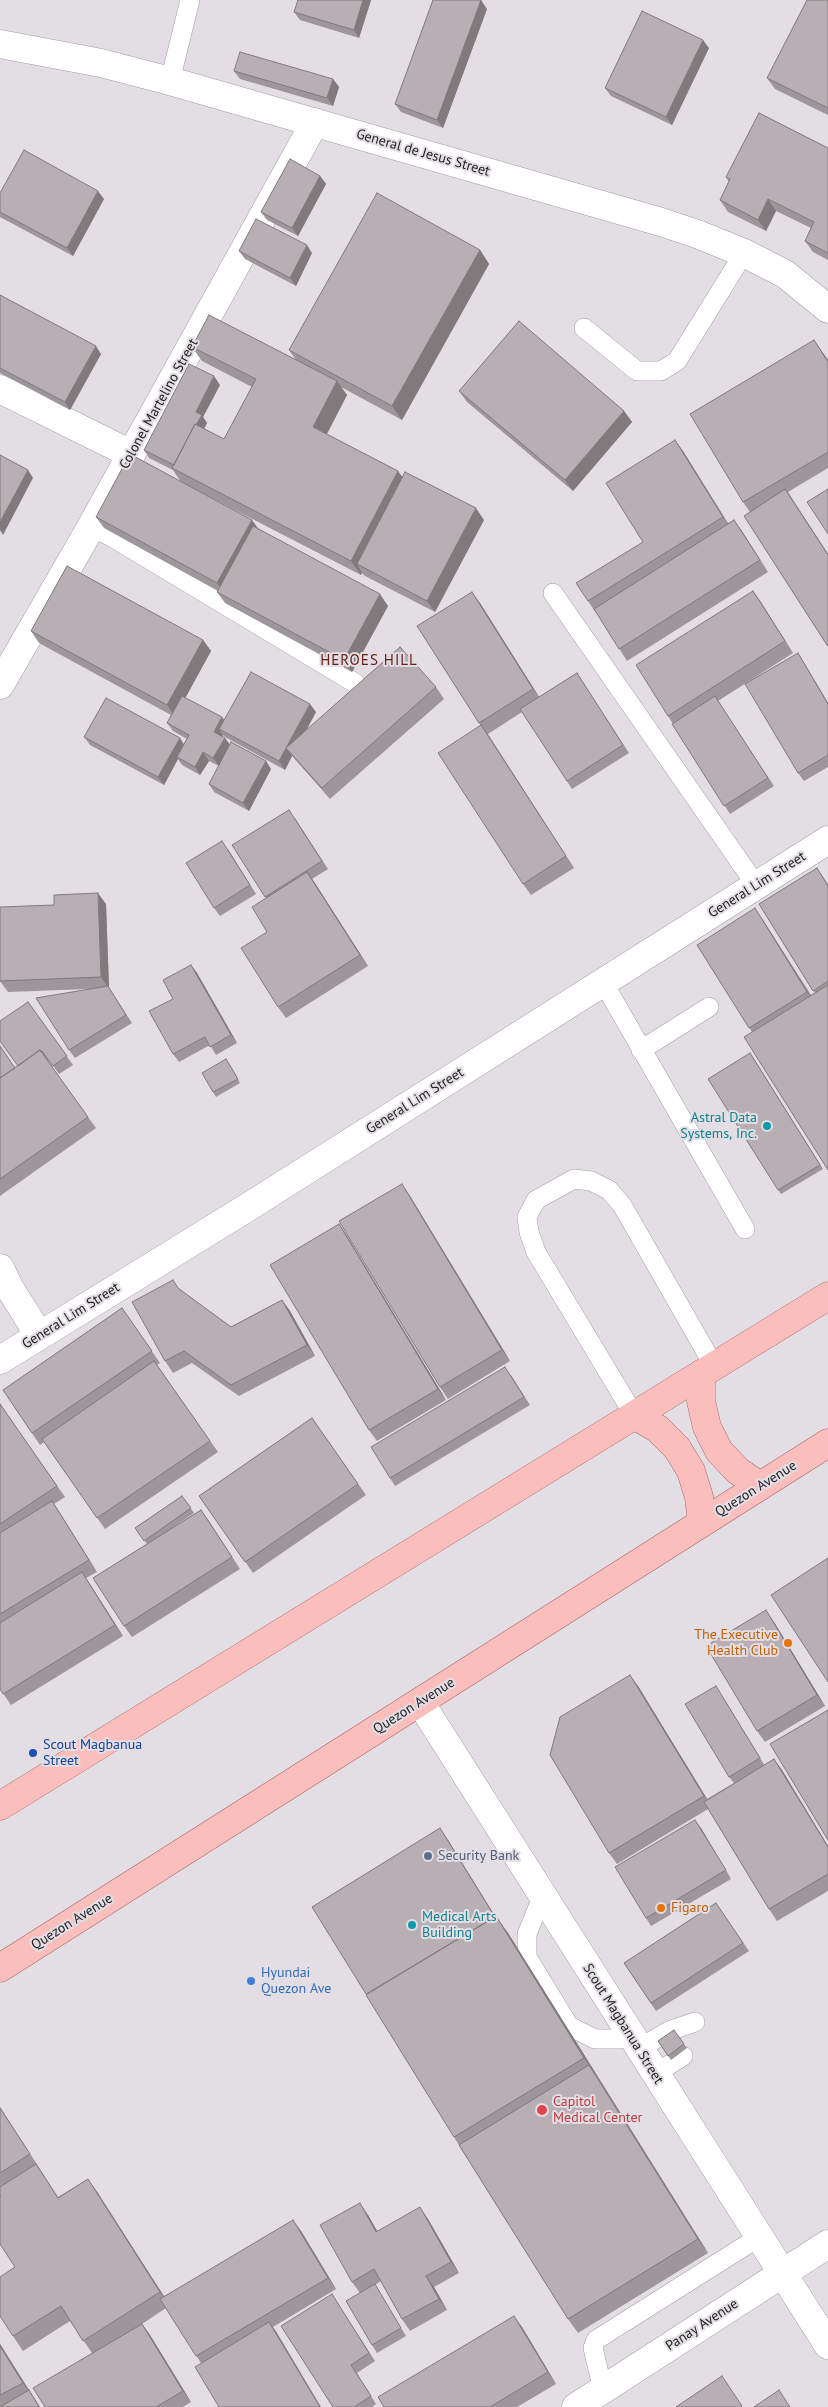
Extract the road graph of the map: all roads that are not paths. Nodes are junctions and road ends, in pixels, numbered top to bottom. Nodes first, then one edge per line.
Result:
1 (190, 0) edge
2 (0, 44) edge
3 (170, 81) junction
4 (315, 122) junction
5 (744, 254) junction
6 (828, 309) edge
7 (584, 328) dead end
8 (0, 389) edge
9 (131, 454) junction
10 (91, 527) junction
11 (553, 593) dead end
12 (355, 682) dead end
13 (0, 685) edge
14 (828, 840) edge
15 (756, 885) junction
16 (602, 982) junction
17 (709, 1007) dead end
18 (641, 1050) junction
19 (745, 1229) dead end
20 (0, 1268) edge
21 (828, 1296) edge
22 (39, 1335) junction
23 (0, 1360) edge
24 (708, 1370) junction
25 (634, 1415) junction
26 (828, 1443) edge
27 (760, 1486) junction
28 (702, 1523) junction
29 (420, 1702) junction
30 (0, 1806) edge
31 (543, 1895) junction
32 (38, 1944) junction
33 (0, 1960) edge
34 (0, 1968) edge
35 (695, 2022) dead end
36 (636, 2042) junction
37 (683, 2056) edge
38 (655, 2074) junction
39 (759, 2237) junction
40 (828, 2244) edge
41 (782, 2272) junction
42 (828, 2345) edge
43 (602, 2390) junction
44 (576, 2407) edge

1 - 3 lane
2 - 3 street, General de Jesus Street
3 - 4 street, General de Jesus Street
4 - 5 street, General de Jesus Street
4 - 9 street, Colonel Martelino Street
5 - 6 street, General de Jesus Street
5 - 7 lane
8 - 9 street
9 - 10 street, Colonel Martelino Street
10 - 12 lane
10 - 13 street, Colonel Martelino Street
11 - 15 lane
14 - 15 street, General Lim Street
15 - 16 street, General Lim Street
16 - 18 lane
16 - 22 street, General Lim Street
17 - 18 lane
18 - 19 lane
20 - 22 street
21 - 24 main road
22 - 23 street, General Lim Street
24 - 25 main road
24 - 25 lane
24 - 27 main road
25 - 28 main road
25 - 30 main road
26 - 27 main road, Quezon Avenue
27 - 28 main road, Quezon Avenue
28 - 29 main road, Quezon Avenue
29 - 31 street, Scout Magbanua Street
29 - 32 main road, Quezon Avenue
31 - 36 street, Scout Magbanua Street
31 - 36 lane
32 - 33 main road
32 - 34 main road, Quezon Avenue
35 - 36 lane
36 - 38 street, Scout Magbanua Street
37 - 38 lane
38 - 39 street, Scout Magbanua Street
39 - 41 street, Scout Magbanua Street
39 - 43 lane
40 - 41 street, Panay Avenue
41 - 42 street, Scout Magbanua Street
41 - 43 street, Panay Avenue
43 - 44 street, Panay Avenue

